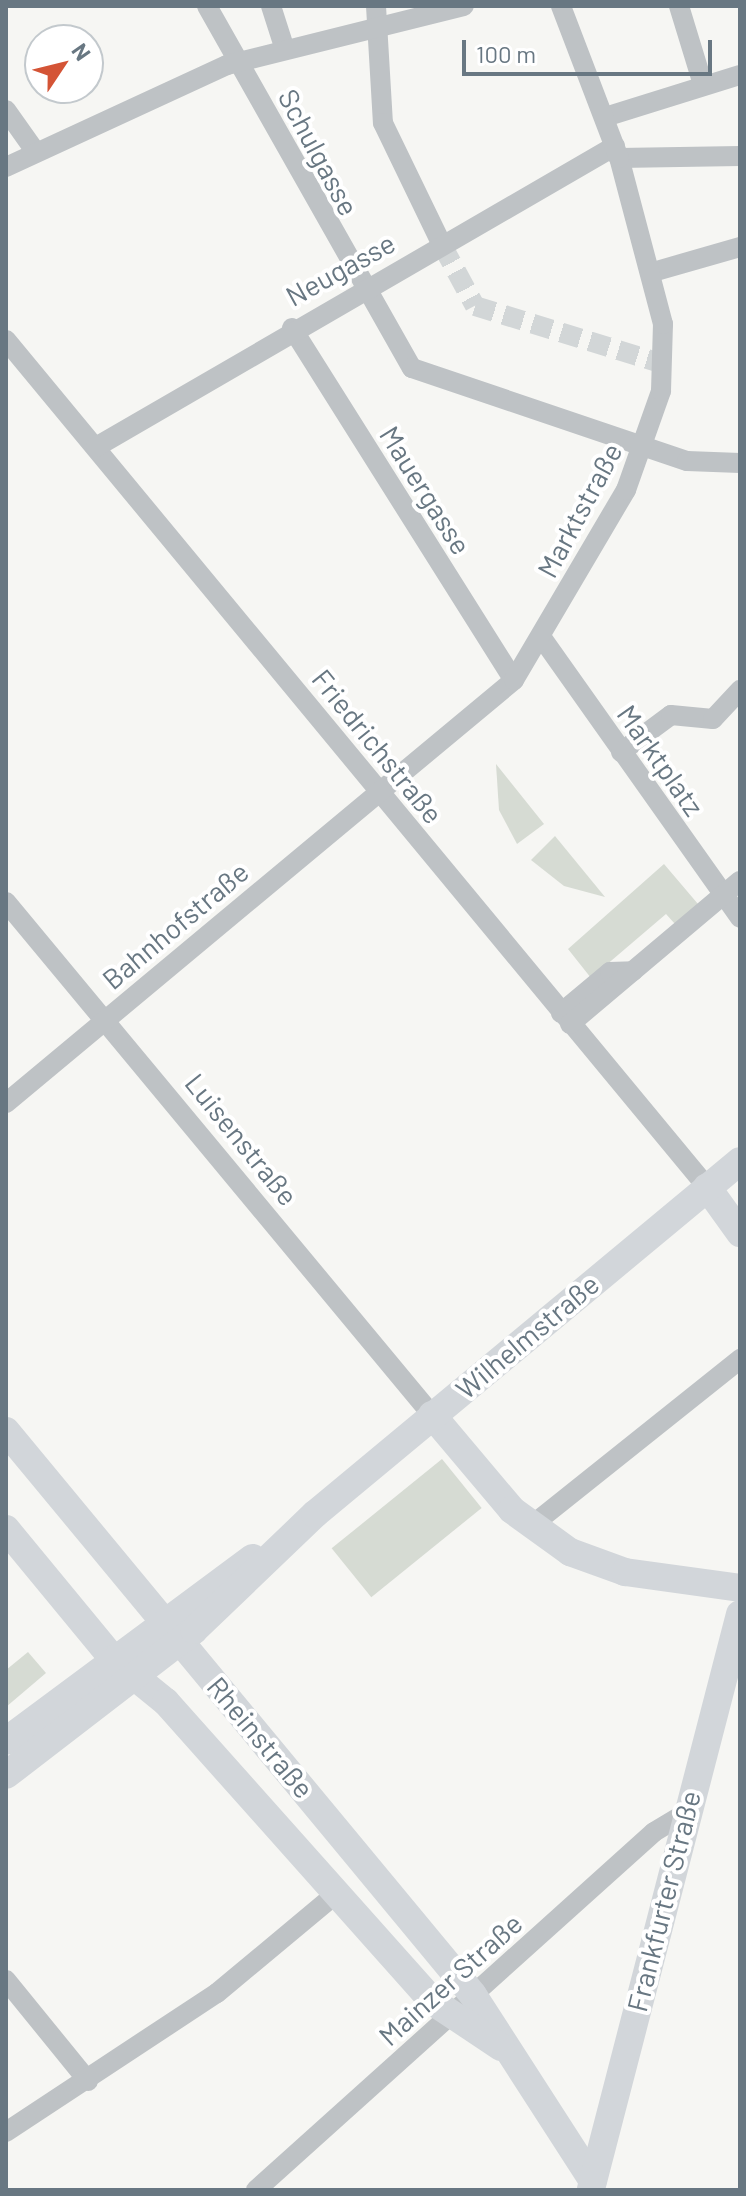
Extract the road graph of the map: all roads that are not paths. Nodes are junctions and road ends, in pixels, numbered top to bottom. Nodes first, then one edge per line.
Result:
1 (207, 6) edge
2 (271, 6) edge
3 (464, 6) edge
4 (561, 6) edge
5 (679, 6) edge
6 (378, 15) edge
7 (285, 50) junction
8 (239, 62) junction
9 (740, 75) edge
10 (702, 81) junction
11 (6, 110) edge
12 (605, 117) junction
13 (35, 151) junction
14 (617, 152) junction
15 (740, 156) edge
16 (6, 167) edge
17 (442, 245) junction
18 (740, 247) edge
19 (653, 272) junction
20 (363, 290) junction
21 (292, 328) junction
22 (6, 340) edge
23 (636, 442) junction
24 (96, 447) junction
25 (740, 463) edge
26 (542, 638) junction
27 (514, 680) junction
28 (740, 690) edge
29 (621, 752) junction
30 (379, 790) junction
31 (740, 881) edge
32 (723, 896) junction
33 (6, 902) edge
34 (740, 918) edge
35 (566, 1018) junction
36 (106, 1019) junction
37 (6, 1103) edge
38 (740, 1161) edge
39 (707, 1187) junction
40 (740, 1233) edge
41 (740, 1359) edge
42 (432, 1415) junction
43 (6, 1431) edge
44 (531, 1526) junction
45 (6, 1529) edge
46 (740, 1588) edge
47 (740, 1614) edge
48 (172, 1631) junction
49 (124, 1668) junction
50 (6, 1741) edge
51 (6, 1775) edge
52 (321, 1809) junction
53 (684, 1814) junction
54 (286, 1837) junction
55 (336, 1894) junction
56 (6, 1980) edge
57 (473, 1995) junction
58 (450, 2016) junction
59 (505, 2050) junction
60 (88, 2081) junction
61 (549, 2105) junction
62 (6, 2132) edge
63 (602, 2145) junction
64 (592, 2186) edge
65 (256, 2190) edge

1 - 8 street, Schulgasse
2 - 7 street
3 - 6 street
4 - 12 street, Marktstraße
5 - 10 street
6 - 7 street
6 - 17 street
7 - 8 street
8 - 13 street
8 - 20 street, Schulgasse
9 - 10 street
10 - 12 street
11 - 13 street
12 - 14 street, Marktstraße
13 - 16 street
14 - 15 street
14 - 17 street, Neugasse
14 - 19 street, Marktstraße
17 - 20 street, Neugasse
18 - 19 street
19 - 23 street, Marktstraße
20 - 21 street, Neugasse
20 - 23 street, Schulgasse
21 - 24 street, Neugasse
21 - 27 street, Mauergasse
22 - 24 street, Friedrichstraße
23 - 25 street, Schulgasse
23 - 26 street, Marktstraße
24 - 30 street, Friedrichstraße
26 - 27 street, Marktstraße
26 - 29 street, Marktplatz
27 - 30 street, Marktstraße
28 - 29 street
29 - 32 street, Marktplatz
30 - 35 street, Friedrichstraße
30 - 36 street, Bahnhofstraße
31 - 32 street
32 - 34 street, Marktplatz
32 - 35 street
33 - 36 street, Luisenstraße
35 - 39 street, Friedrichstraße
36 - 37 street, Bahnhofstraße
36 - 42 street, Luisenstraße
38 - 39 main road, Wilhelmstraße
39 - 40 main road
39 - 42 main road, Wilhelmstraße
41 - 44 street
42 - 44 main road
42 - 48 main road, Wilhelmstraße
43 - 48 main road, Rheinstraße
44 - 46 main road
45 - 49 main road, Rheinstraße
47 - 53 main road, Frankfurter Straße
48 - 49 main road, Wilhelmstraße
48 - 52 main road, Rheinstraße
49 - 50 main road
49 - 51 main road
49 - 54 main road, Rheinstraße
52 - 54 main road
52 - 57 main road, Rheinstraße
53 - 57 street, Mainzer Straße
53 - 63 main road, Frankfurter Straße
54 - 55 main road, Rheinstraße
55 - 58 main road, Rheinstraße
55 - 60 street
56 - 60 street
57 - 58 street, Mainzer Straße
57 - 59 main road, Rheinstraße
58 - 59 main road, Rheinstraße
58 - 65 street, Mainzer Straße
59 - 61 main road, Rheinstraße
60 - 62 street
61 - 63 main road
61 - 64 main road
63 - 64 main road, Frankfurter Straße

